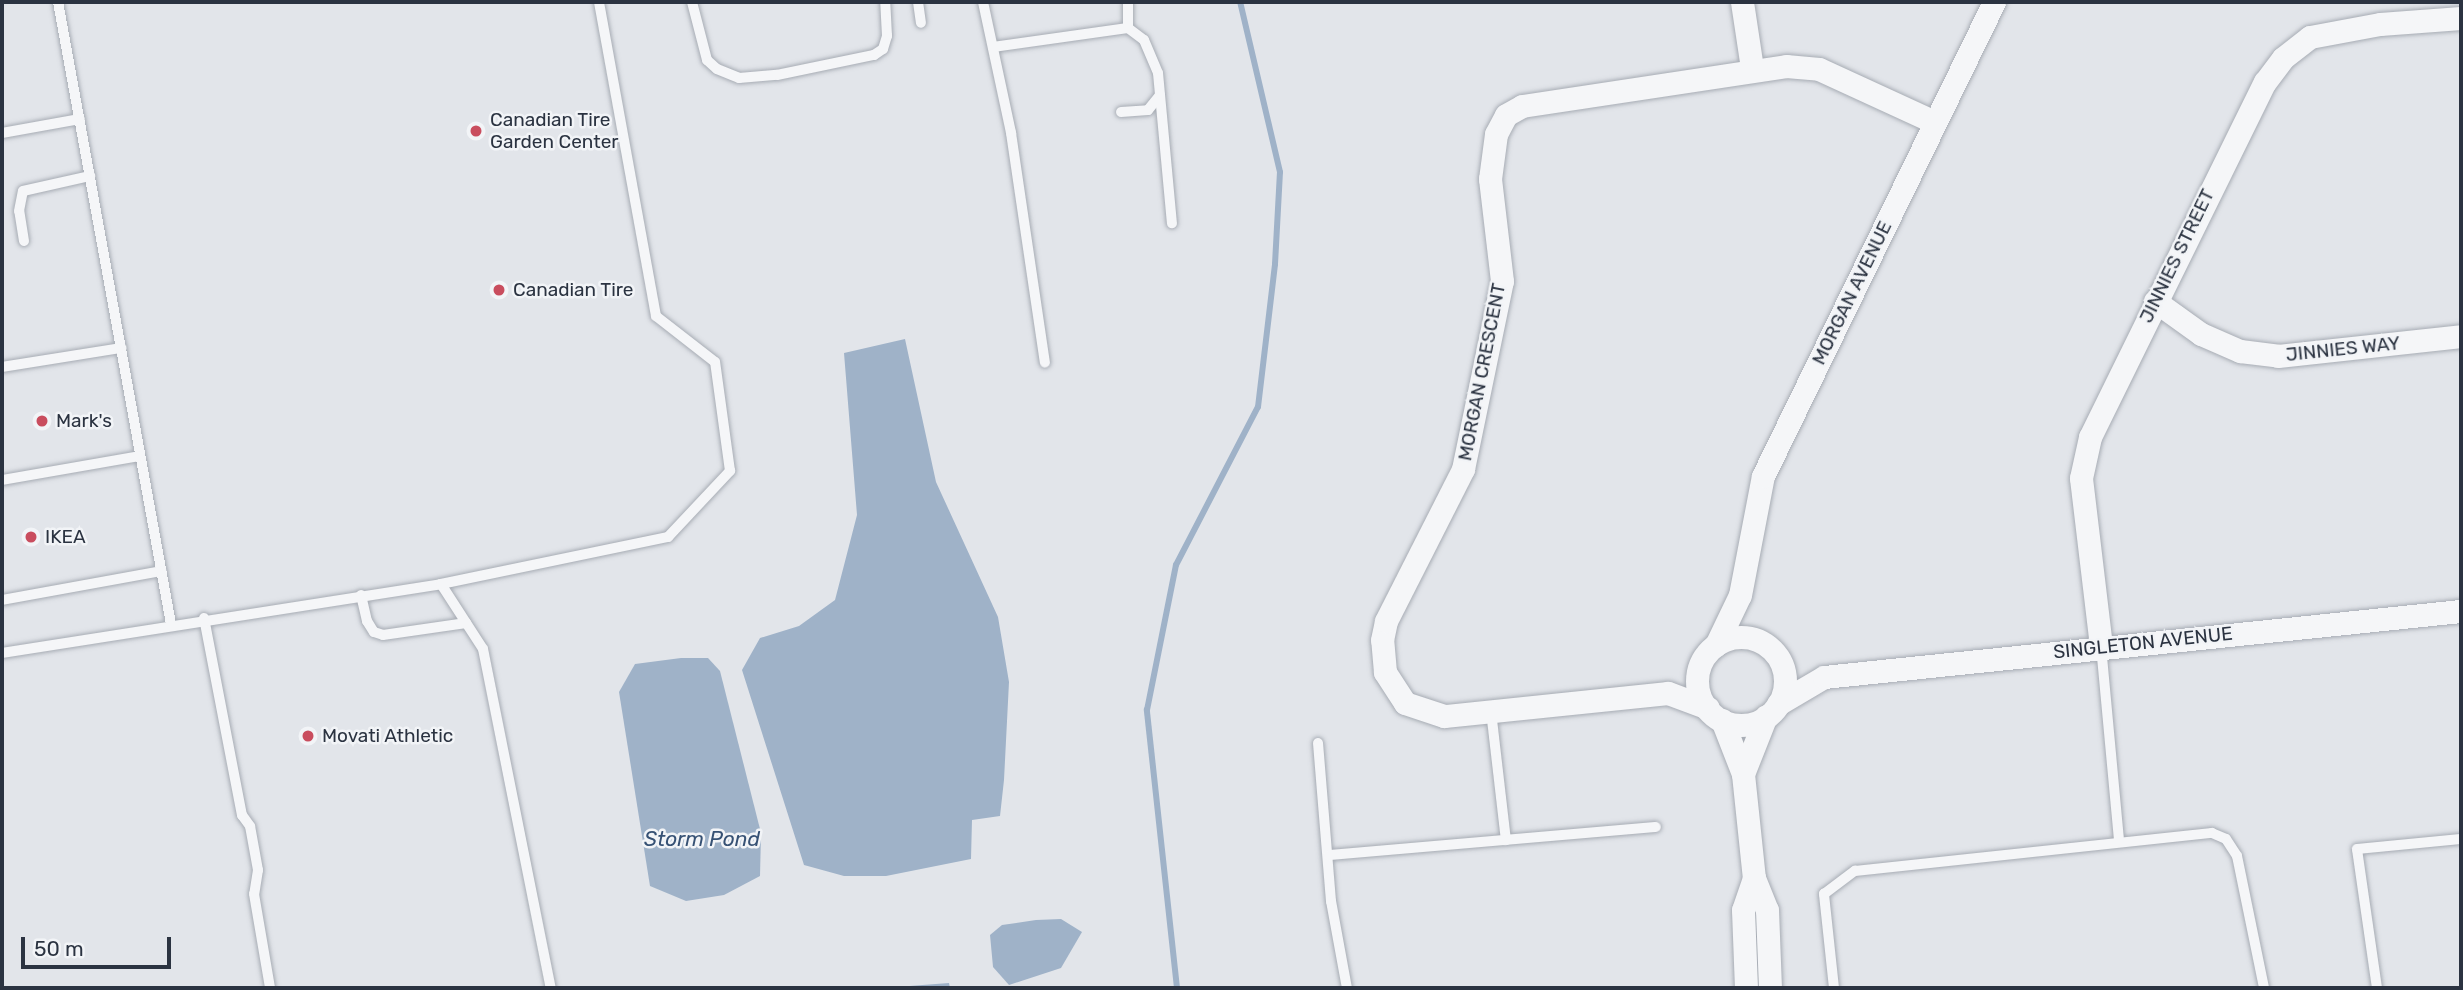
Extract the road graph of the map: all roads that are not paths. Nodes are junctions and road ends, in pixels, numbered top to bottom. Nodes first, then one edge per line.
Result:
1 (58, 2) edge
2 (600, 2) edge
3 (692, 2) edge
4 (886, 2) edge
5 (918, 2) edge
6 (983, 2) edge
7 (1128, 2) edge
8 (1742, 2) edge
9 (1994, 2) edge
10 (2461, 18) edge
11 (921, 23) dead end
12 (1128, 28) junction
13 (993, 47) junction
14 (1752, 68) junction
15 (1160, 95) junction
16 (1121, 112) dead end
17 (80, 119) junction
18 (1934, 122) junction
19 (2, 133) edge
20 (90, 176) junction
21 (1172, 223) dead end
22 (24, 241) dead end
23 (2155, 301) junction
24 (2461, 336) edge
25 (121, 348) junction
26 (1045, 363) dead end
27 (2, 367) edge
28 (140, 456) junction
29 (2, 480) edge
30 (161, 571) junction
31 (441, 584) junction
32 (361, 595) junction
33 (1740, 595) junction
34 (2, 600) edge
35 (2461, 611) edge
36 (204, 618) junction
37 (466, 623) junction
38 (171, 624) junction
39 (1716, 645) junction
40 (2101, 646) junction
41 (1770, 648) junction
42 (2, 653) edge
43 (1701, 664) junction
44 (1824, 677) junction
45 (1668, 693) junction
46 (1491, 709) junction
47 (1772, 710) junction
48 (1715, 714) junction
49 (1318, 743) dead end
50 (1743, 774) junction
51 (1656, 827) dead end
52 (2461, 839) edge
53 (1506, 840) junction
54 (2119, 841) junction
55 (1329, 855) junction
56 (1754, 878) junction
57 (270, 988) edge
58 (551, 988) edge
59 (1347, 988) edge
60 (1746, 988) edge
61 (1770, 988) edge
62 (1834, 988) edge
63 (2264, 988) edge
64 (2377, 988) edge

1 - 17 lane
2 - 31 lane
3 - 4 lane
5 - 11 lane
6 - 13 lane
7 - 12 lane
8 - 14 street
9 - 18 street, MORGAN AVENUE
10 - 23 street, JINNIES STREET
12 - 13 lane
12 - 15 lane
13 - 26 lane
14 - 18 street, MORGAN CRESCENT
14 - 46 street, MORGAN CRESCENT
15 - 16 lane
15 - 21 lane
17 - 19 lane
17 - 20 lane
18 - 33 street, MORGAN AVENUE
20 - 22 lane
20 - 25 lane
23 - 24 street, JINNIES WAY
23 - 40 street, JINNIES STREET
25 - 27 lane
25 - 28 lane
28 - 29 lane
28 - 30 lane
30 - 34 lane
30 - 38 lane
31 - 32 lane
31 - 37 lane
32 - 36 lane
32 - 37 lane
33 - 39 street, MORGAN AVENUE
33 - 41 street
35 - 40 street, SINGLETON AVENUE
36 - 38 lane
36 - 57 lane
37 - 58 lane
38 - 42 lane
39 - 41 street
39 - 43 street
40 - 44 street, SINGLETON AVENUE
40 - 54 lane
41 - 44 street
41 - 47 street
43 - 45 street
43 - 48 street
44 - 47 street, SINGLETON AVENUE
45 - 46 street, MORGAN CRESCENT
45 - 48 street, MORGAN CRESCENT
46 - 53 lane
47 - 48 street
47 - 50 street
48 - 50 street
49 - 55 lane
50 - 56 street
51 - 53 lane
52 - 64 lane
53 - 55 lane
54 - 62 lane
54 - 63 lane
55 - 59 lane
56 - 60 street
56 - 61 street

